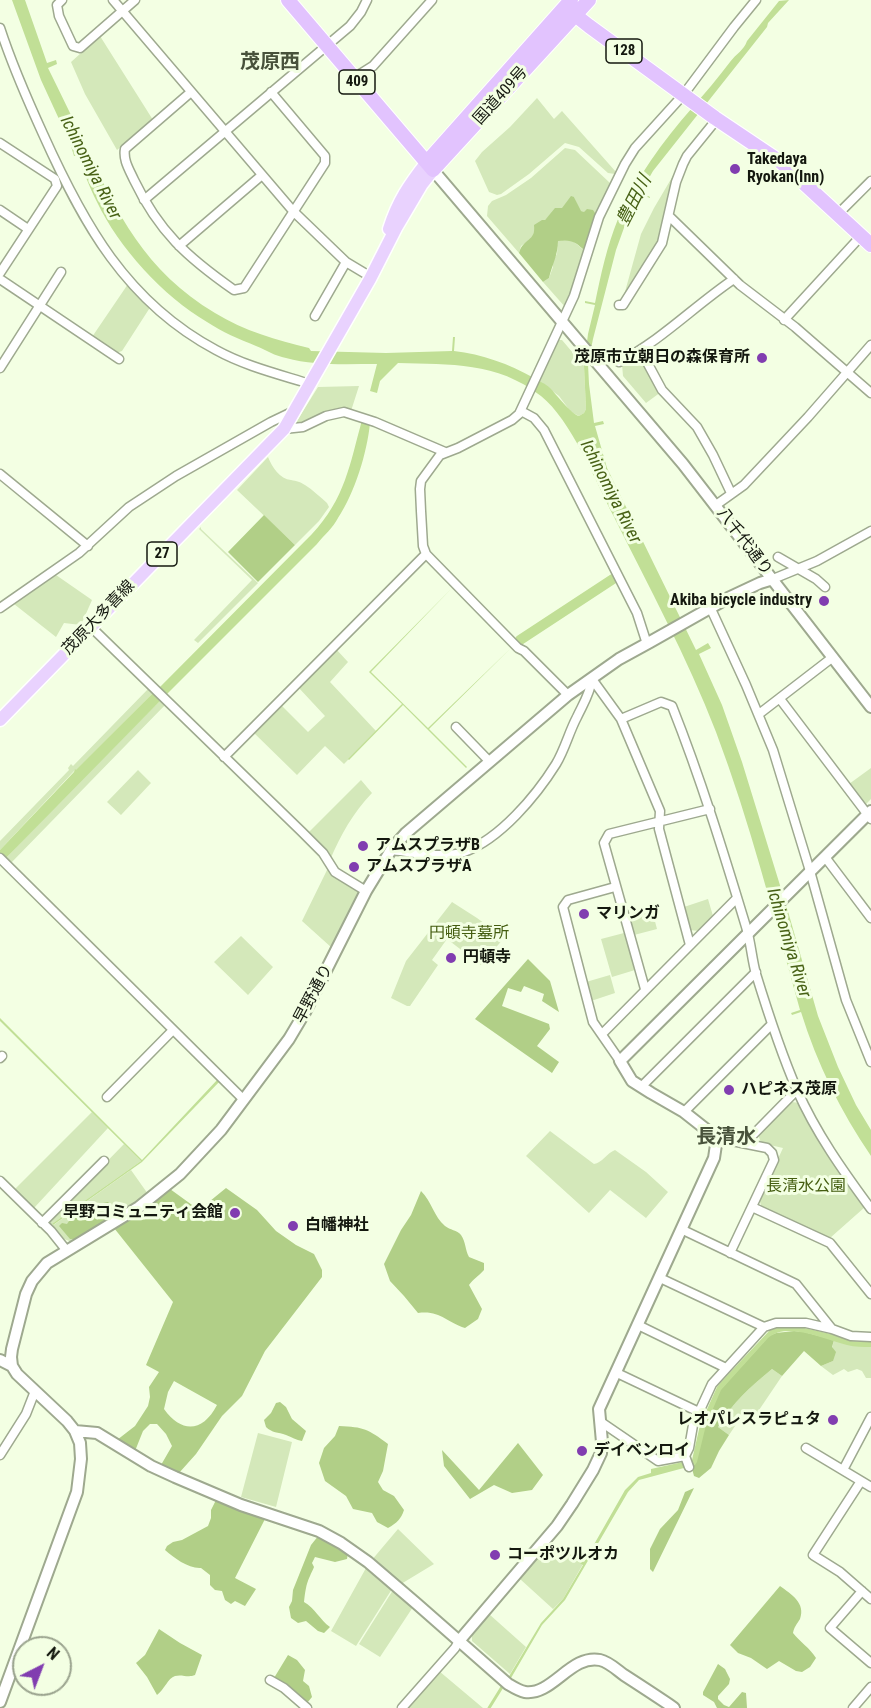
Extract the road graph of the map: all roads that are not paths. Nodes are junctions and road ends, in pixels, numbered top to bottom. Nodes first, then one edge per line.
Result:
1 (62, 0) edge
2 (113, 0) edge
3 (135, 0) edge
4 (288, 0) edge
5 (367, 0) edge
6 (432, 0) edge
7 (589, 0) edge
8 (756, 0) edge
9 (567, 5) edge
10 (123, 11) junction
11 (0, 28) edge
12 (327, 44) junction
13 (354, 78) junction
14 (191, 92) junction
15 (271, 92) junction
16 (685, 95) junction
17 (715, 118) junction
18 (225, 132) junction
19 (0, 142) edge
20 (430, 166) junction
21 (262, 175) junction
22 (871, 181) edge
23 (144, 200) junction
24 (0, 210) edge
25 (293, 211) junction
26 (838, 214) junction
27 (669, 216) junction
28 (28, 229) junction
29 (866, 241) edge
30 (179, 246) junction
31 (346, 262) junction
32 (61, 272) dead end
33 (0, 273) edge
34 (371, 277) junction
35 (0, 279) edge
36 (734, 279) junction
37 (619, 305) dead end
38 (39, 306) junction
39 (315, 316) dead end
40 (784, 320) junction
41 (565, 325) junction
42 (871, 345) edge
43 (641, 351) junction
44 (119, 358) dead end
45 (619, 362) dead end
46 (0, 368) edge
47 (847, 372) junction
48 (311, 382) junction
49 (871, 393) edge
50 (522, 409) junction
51 (294, 411) junction
52 (284, 429) junction
53 (445, 452) junction
54 (0, 474) edge
55 (731, 493) junction
56 (716, 506) junction
57 (871, 531) edge
58 (88, 546) junction
59 (426, 554) junction
60 (778, 557) dead end
61 (798, 569) junction
62 (773, 579) junction
63 (825, 587) dead end
64 (0, 609) edge
65 (708, 610) junction
66 (91, 627) junction
67 (649, 643) junction
68 (833, 657) junction
69 (592, 679) junction
70 (568, 695) junction
71 (780, 699) junction
72 (871, 707) edge
73 (759, 714) junction
74 (621, 719) junction
75 (0, 720) edge
76 (456, 727) dead end
77 (224, 757) junction
78 (489, 761) junction
79 (710, 809) junction
80 (870, 815) edge
81 (660, 821) junction
82 (391, 850) junction
83 (825, 857) junction
84 (1, 860) edge
85 (807, 875) junction
86 (615, 887) junction
87 (366, 891) junction
88 (737, 898) junction
89 (871, 918) edge
90 (751, 930) junction
91 (690, 945) junction
92 (756, 972) junction
93 (645, 989) junction
94 (772, 1024) junction
95 (173, 1030) junction
96 (602, 1034) junction
97 (868, 1045) edge
98 (620, 1061) junction
99 (871, 1062) edge
100 (641, 1087) junction
101 (797, 1090) junction
102 (107, 1097) dead end
103 (243, 1099) junction
104 (684, 1112) junction
105 (717, 1138) junction
106 (744, 1143) junction
107 (104, 1161) dead end
108 (0, 1181) edge
109 (752, 1207) junction
110 (871, 1209) edge
111 (42, 1223) junction
112 (683, 1230) junction
113 (67, 1251) junction
114 (730, 1253) junction
115 (660, 1278) junction
116 (871, 1294) edge
117 (638, 1325) junction
118 (764, 1327) junction
119 (832, 1329) junction
120 (871, 1337) edge
121 (0, 1360) edge
122 (12, 1366) junction
123 (726, 1368) junction
124 (616, 1373) junction
125 (35, 1391) junction
126 (699, 1412) junction
127 (871, 1417) edge
128 (601, 1422) junction
129 (75, 1431) junction
130 (806, 1448) dead end
131 (0, 1455) edge
132 (843, 1470) junction
133 (861, 1481) junction
134 (871, 1487) edge
135 (862, 1591) junction
136 (871, 1599) edge
137 (459, 1641) junction
138 (871, 1664) edge
139 (270, 1680) dead end
140 (871, 1687) edge
141 (0, 1702) edge
142 (307, 1708) edge
143 (402, 1708) edge
144 (674, 1708) edge
145 (853, 1708) edge

1 - 10 street
2 - 10 street
3 - 10 street
4 - 12 highway, 409
5 - 12 street
6 - 13 street
7 - 9 highway, 国道409号
8 - 16 street
9 - 16 highway, 128
9 - 20 highway, 国道409号
10 - 14 street
11 - 48 street
12 - 13 highway, 409
12 - 15 street
13 - 20 highway, 409
14 - 18 street
14 - 23 street
15 - 18 street
15 - 25 street
16 - 17 highway, 128
16 - 41 street
17 - 26 highway, 128
17 - 27 street
18 - 21 street
18 - 23 street
19 - 28 street
20 - 34 main road, 27
20 - 41 street
21 - 25 street
21 - 30 street
22 - 26 street
23 - 30 street
24 - 28 street
25 - 30 street
25 - 31 street
26 - 29 highway, 128
27 - 36 street
27 - 37 street
28 - 33 street
29 - 40 street
31 - 34 street
31 - 39 street
32 - 38 street
34 - 48 main road, 27
35 - 38 street
36 - 40 street
36 - 43 street
38 - 44 street
38 - 46 street
40 - 47 street
41 - 50 street
41 - 56 street, 八千代通り
42 - 47 street
43 - 45 street
43 - 55 street
47 - 49 street
47 - 55 street
48 - 51 main road, 茂原大多喜線 / 27
50 - 53 street
50 - 67 street
51 - 52 main road, 茂原大多喜線 / 27
51 - 58 street
52 - 53 street
52 - 66 main road, 茂原大多喜線 / 27
53 - 59 street
54 - 58 street
55 - 56 street
56 - 62 street, 八千代通り
57 - 61 street
58 - 64 street
59 - 70 street
59 - 77 street
60 - 61 street
61 - 62 street
61 - 63 street
62 - 65 street
62 - 68 street, 八千代通り
65 - 67 street, 早野通り
65 - 73 street
66 - 75 main road, 茂原大多喜線 / 27
66 - 77 street
67 - 69 street, 早野通り
68 - 71 street
68 - 72 street, 八千代通り
69 - 70 street, 早野通り
69 - 74 street
69 - 82 street
70 - 78 street, 早野通り
71 - 73 street
71 - 80 street
73 - 85 street
74 - 79 street
74 - 81 street
76 - 78 street
77 - 87 street
78 - 82 street, 早野通り
79 - 81 street
79 - 88 street
80 - 83 street
81 - 86 street
81 - 91 street
82 - 87 street, 早野通り
83 - 85 street
83 - 89 street
84 - 95 street
85 - 90 street
85 - 97 street
86 - 93 street
86 - 96 street
87 - 103 street, 早野通り
88 - 90 street
88 - 91 street
90 - 92 street
90 - 98 street
91 - 93 street
92 - 94 street
92 - 100 street
93 - 96 street
94 - 101 street
94 - 104 street
95 - 102 street
95 - 103 street
96 - 98 street
97 - 99 street
98 - 100 street
100 - 104 street
101 - 106 street
101 - 110 street
103 - 113 street, 早野通り
104 - 105 street
105 - 106 street
105 - 112 street
106 - 109 street
107 - 111 street
108 - 111 street
109 - 114 street
109 - 116 street
111 - 113 street
112 - 114 street
112 - 115 street
113 - 122 street, 早野通り
114 - 119 street
115 - 117 street
115 - 118 street
117 - 123 street
117 - 124 street
118 - 119 street
118 - 123 street
119 - 120 street
121 - 122 street
122 - 125 street
123 - 126 street
124 - 126 street
124 - 128 street
125 - 129 street
125 - 131 street
126 - 128 street
127 - 132 street
128 - 137 street
129 - 137 street
129 - 141 street
130 - 132 street
132 - 133 street
133 - 134 street
133 - 135 street
135 - 136 street
135 - 138 street
137 - 143 street
137 - 144 street
139 - 142 street
140 - 145 street

